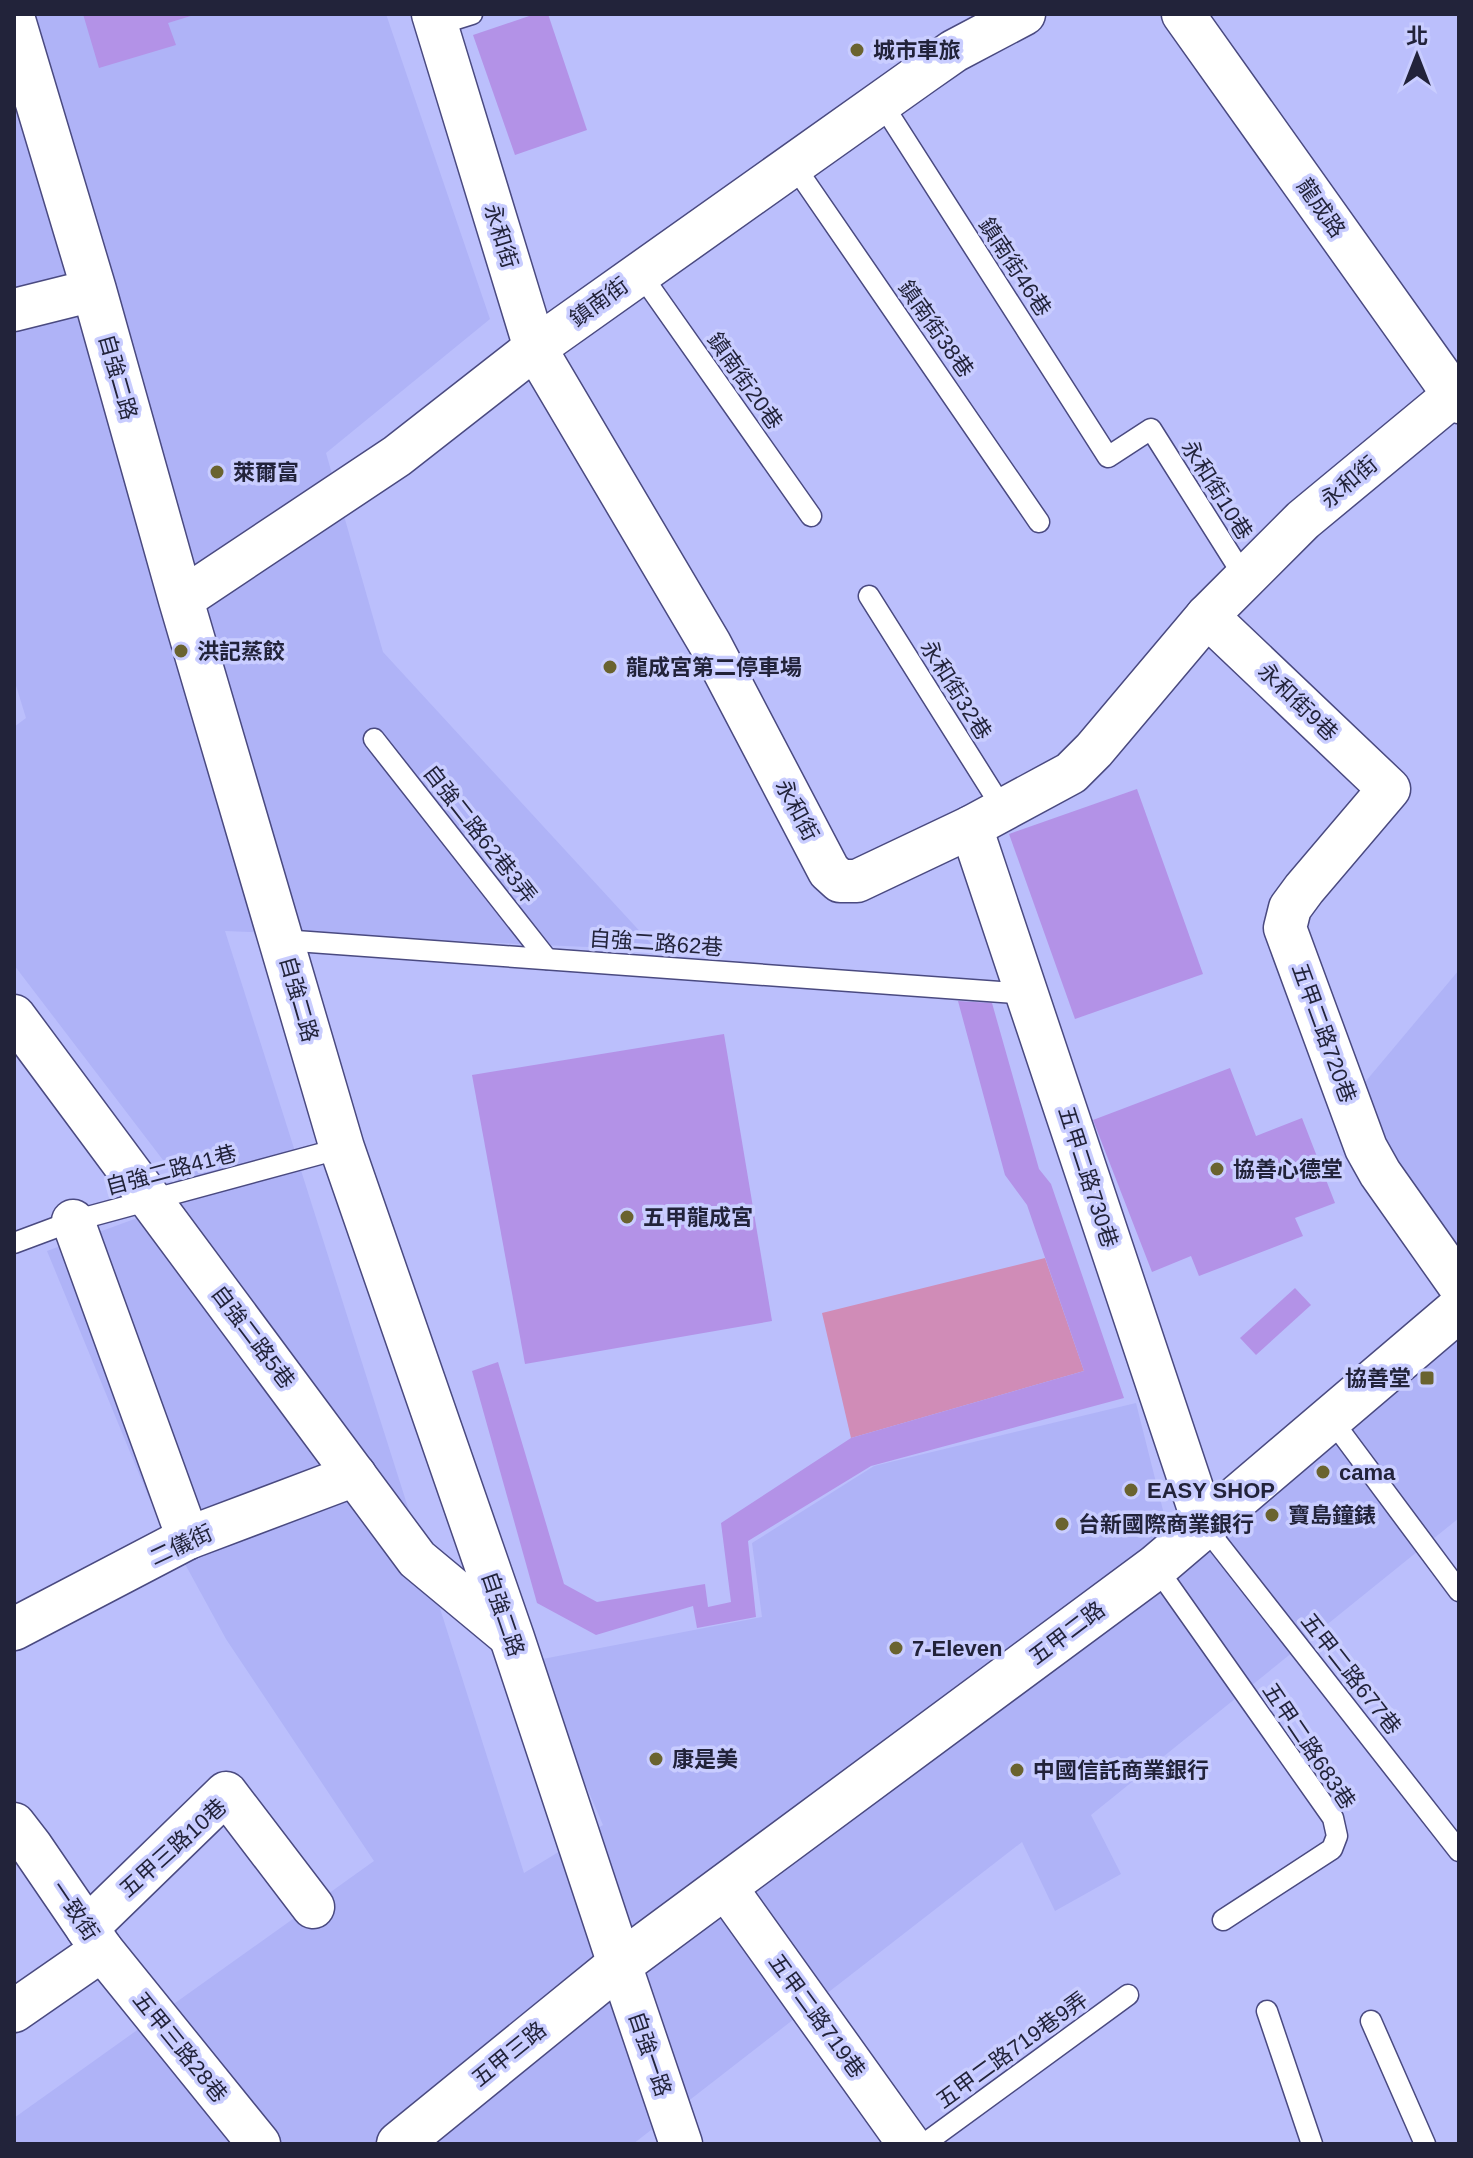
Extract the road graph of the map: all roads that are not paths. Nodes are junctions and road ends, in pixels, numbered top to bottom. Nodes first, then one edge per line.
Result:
1 (1024, 14) edge
2 (1183, 14) edge
3 (447, 18) edge
4 (14, 23) edge
5 (881, 102) junction
6 (793, 164) junction
7 (640, 273) junction
8 (94, 290) junction
9 (14, 310) edge
10 (535, 348) junction
11 (1457, 397) edge
12 (1108, 457) joint
13 (811, 516) dead end
14 (1039, 522) dead end
15 (1245, 578) junction
16 (869, 596) dead end
17 (181, 600) junction
18 (1207, 616) junction
19 (374, 739) dead end
20 (1389, 789) joint
21 (987, 818) junction
22 (282, 940) junction
23 (547, 959) junction
24 (1028, 994) junction
25 (20, 1038) edge
26 (342, 1148) junction
27 (152, 1200) junction
28 (73, 1221) junction
29 (14, 1243) edge
30 (1459, 1285) edge
31 (1459, 1309) edge
32 (1331, 1419) junction
33 (355, 1475) junction
34 (1205, 1527) junction
35 (188, 1538) junction
36 (1156, 1567) junction
37 (1459, 1591) edge
38 (14, 1629) edge
39 (512, 1638) junction
40 (14, 1824) edge
41 (1459, 1851) edge
42 (726, 1888) junction
43 (313, 1907) dead end
44 (1223, 1920) dead end
45 (94, 1939) junction
46 (620, 1964) junction
47 (1128, 1995) dead end
48 (14, 2011) edge
49 (1267, 2011) dead end
50 (1371, 2021) dead end
51 (259, 2144) edge
52 (399, 2144) edge
53 (681, 2144) edge
54 (909, 2144) edge
55 (924, 2144) edge
56 (1312, 2144) edge
57 (1425, 2144) edge

1 - 5 street, 鎮南街
2 - 11 street, 龍成路
3 - 10 street, 永和街
4 - 8 street, 自強二路
5 - 6 street, 鎮南街
5 - 12 lane, 鎮南街46巷
6 - 7 street, 鎮南街
6 - 14 lane, 鎮南街38巷
7 - 10 street, 鎮南街
7 - 13 lane, 鎮南街20巷
8 - 9 street
8 - 17 street, 自強二路
10 - 17 street, 鎮南街
10 - 21 street, 永和街
11 - 15 street, 永和街
12 - 15 lane, 永和街10巷
15 - 18 street, 永和街
16 - 21 lane, 永和街32巷
17 - 22 street, 自強二路
18 - 20 street, 永和街9巷
18 - 21 street, 永和街
19 - 23 lane, 自強二路62巷3弄
20 - 30 street, 五甲二路720巷
21 - 24 street, 五甲二路730巷
22 - 23 lane, 自強二路62巷
22 - 26 street, 自強二路
23 - 24 lane, 自強二路62巷
24 - 34 street, 五甲二路730巷
25 - 27 street, 自強二路5巷
26 - 27 lane, 自強二路41巷
26 - 39 street, 自強二路
27 - 28 lane, 自強二路41巷
27 - 33 street, 自強二路5巷
28 - 29 lane, 自強二路41巷
28 - 35 street
31 - 32 street, 五甲二路
32 - 34 street, 五甲二路
32 - 37 lane
33 - 35 street, 二儀街
33 - 39 street, 自強二路5巷
34 - 36 street, 五甲二路
34 - 41 lane, 五甲二路677巷
35 - 38 street, 二儀街
36 - 42 street, 五甲二路
36 - 44 lane, 五甲二路683巷
39 - 46 street, 自強二路
40 - 45 street, 一致街
42 - 46 street, 五甲二路
42 - 54 street, 五甲二路719巷
43 - 45 street, 五甲三路10巷
45 - 48 street, 一致街
45 - 51 street, 五甲三路28巷
46 - 52 street, 五甲三路
46 - 53 street, 自強一路
47 - 55 lane, 五甲二路719巷9弄
49 - 56 lane
50 - 57 lane

